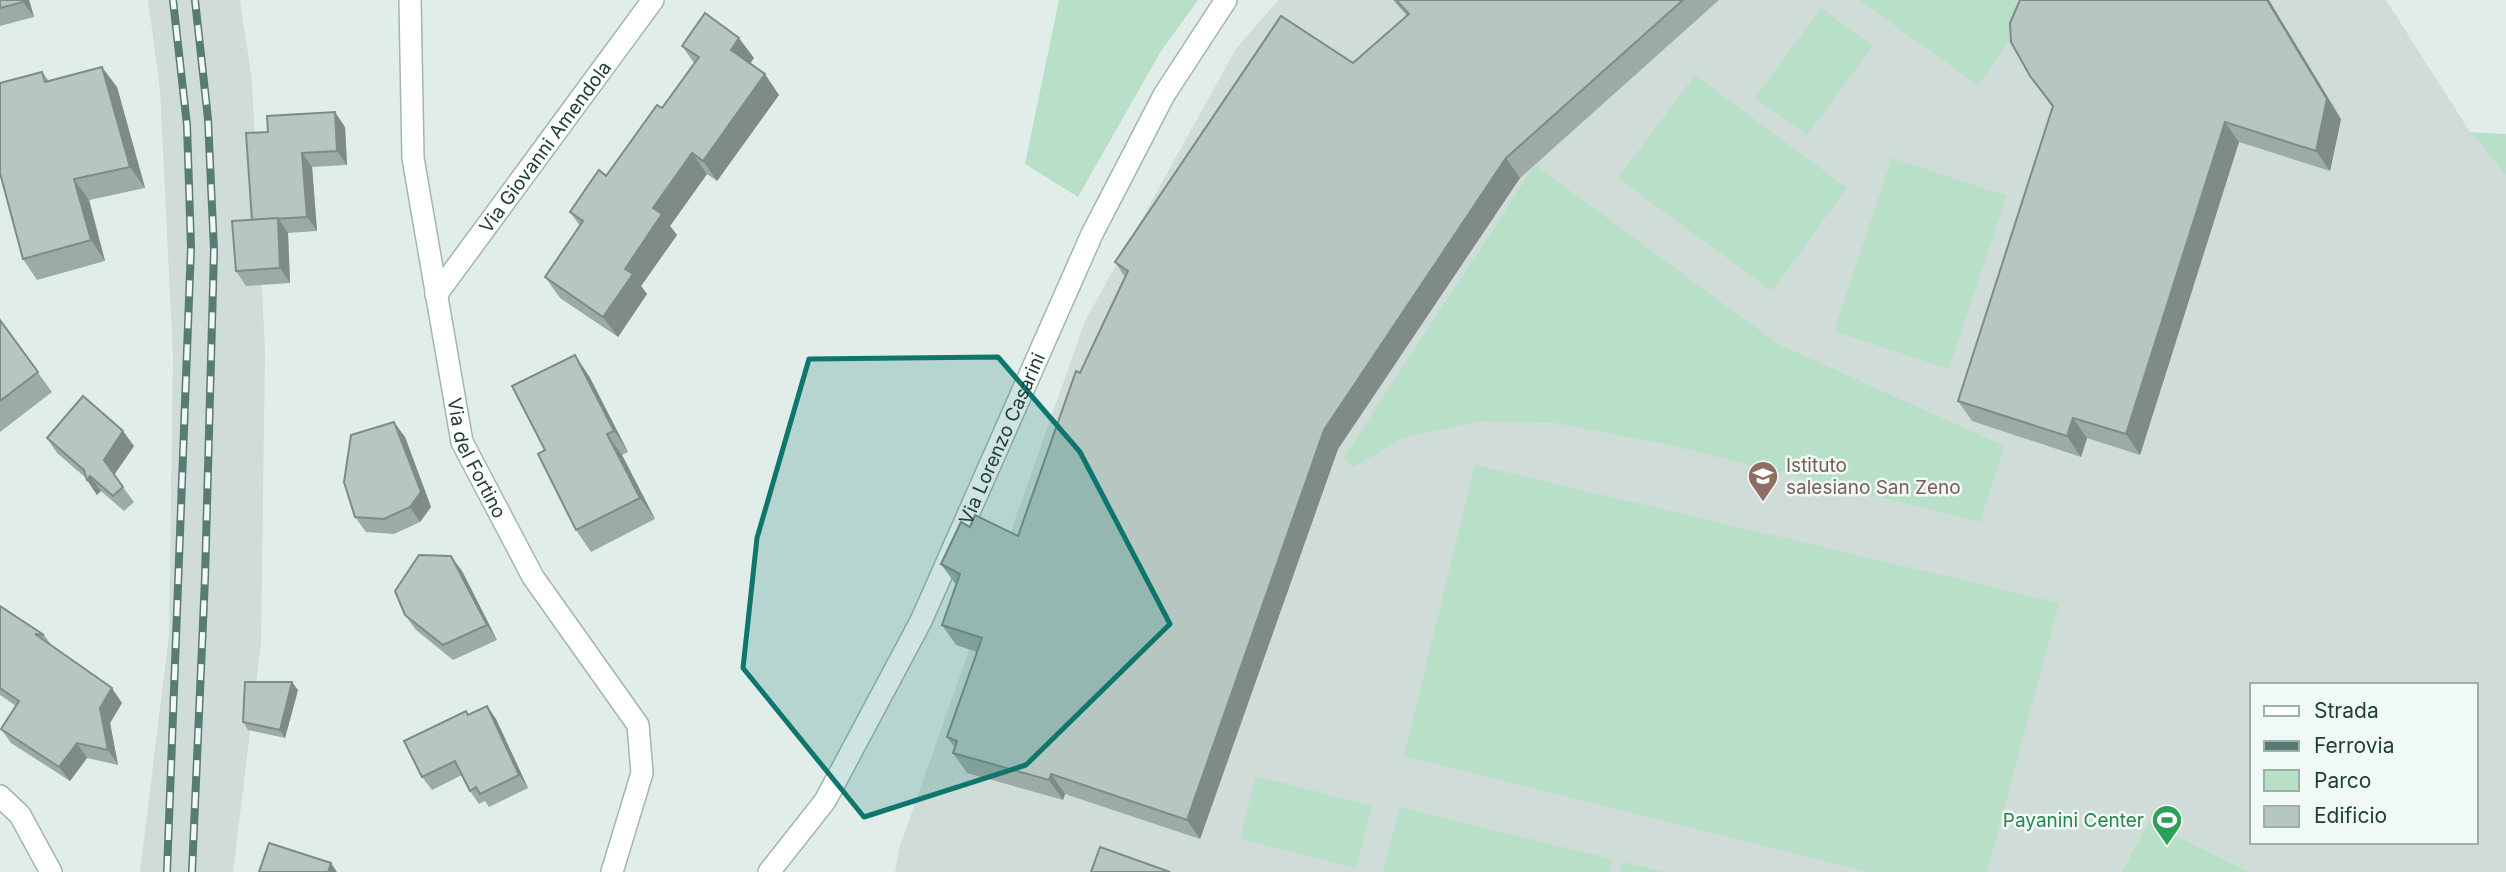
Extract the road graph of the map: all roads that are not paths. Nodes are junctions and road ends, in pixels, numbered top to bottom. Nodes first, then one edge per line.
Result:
1 (410, 0) edge
2 (653, 0) edge
3 (1226, 0) edge
4 (436, 295) junction
5 (0, 796) edge
6 (51, 872) edge
7 (612, 872) edge
8 (769, 872) edge

1 - 4 street, Via del Fortino
2 - 4 street, Via Giovanni Amendola
3 - 8 street, Via Lorenzo Casarini
4 - 7 street, Via del Fortino
5 - 6 street

